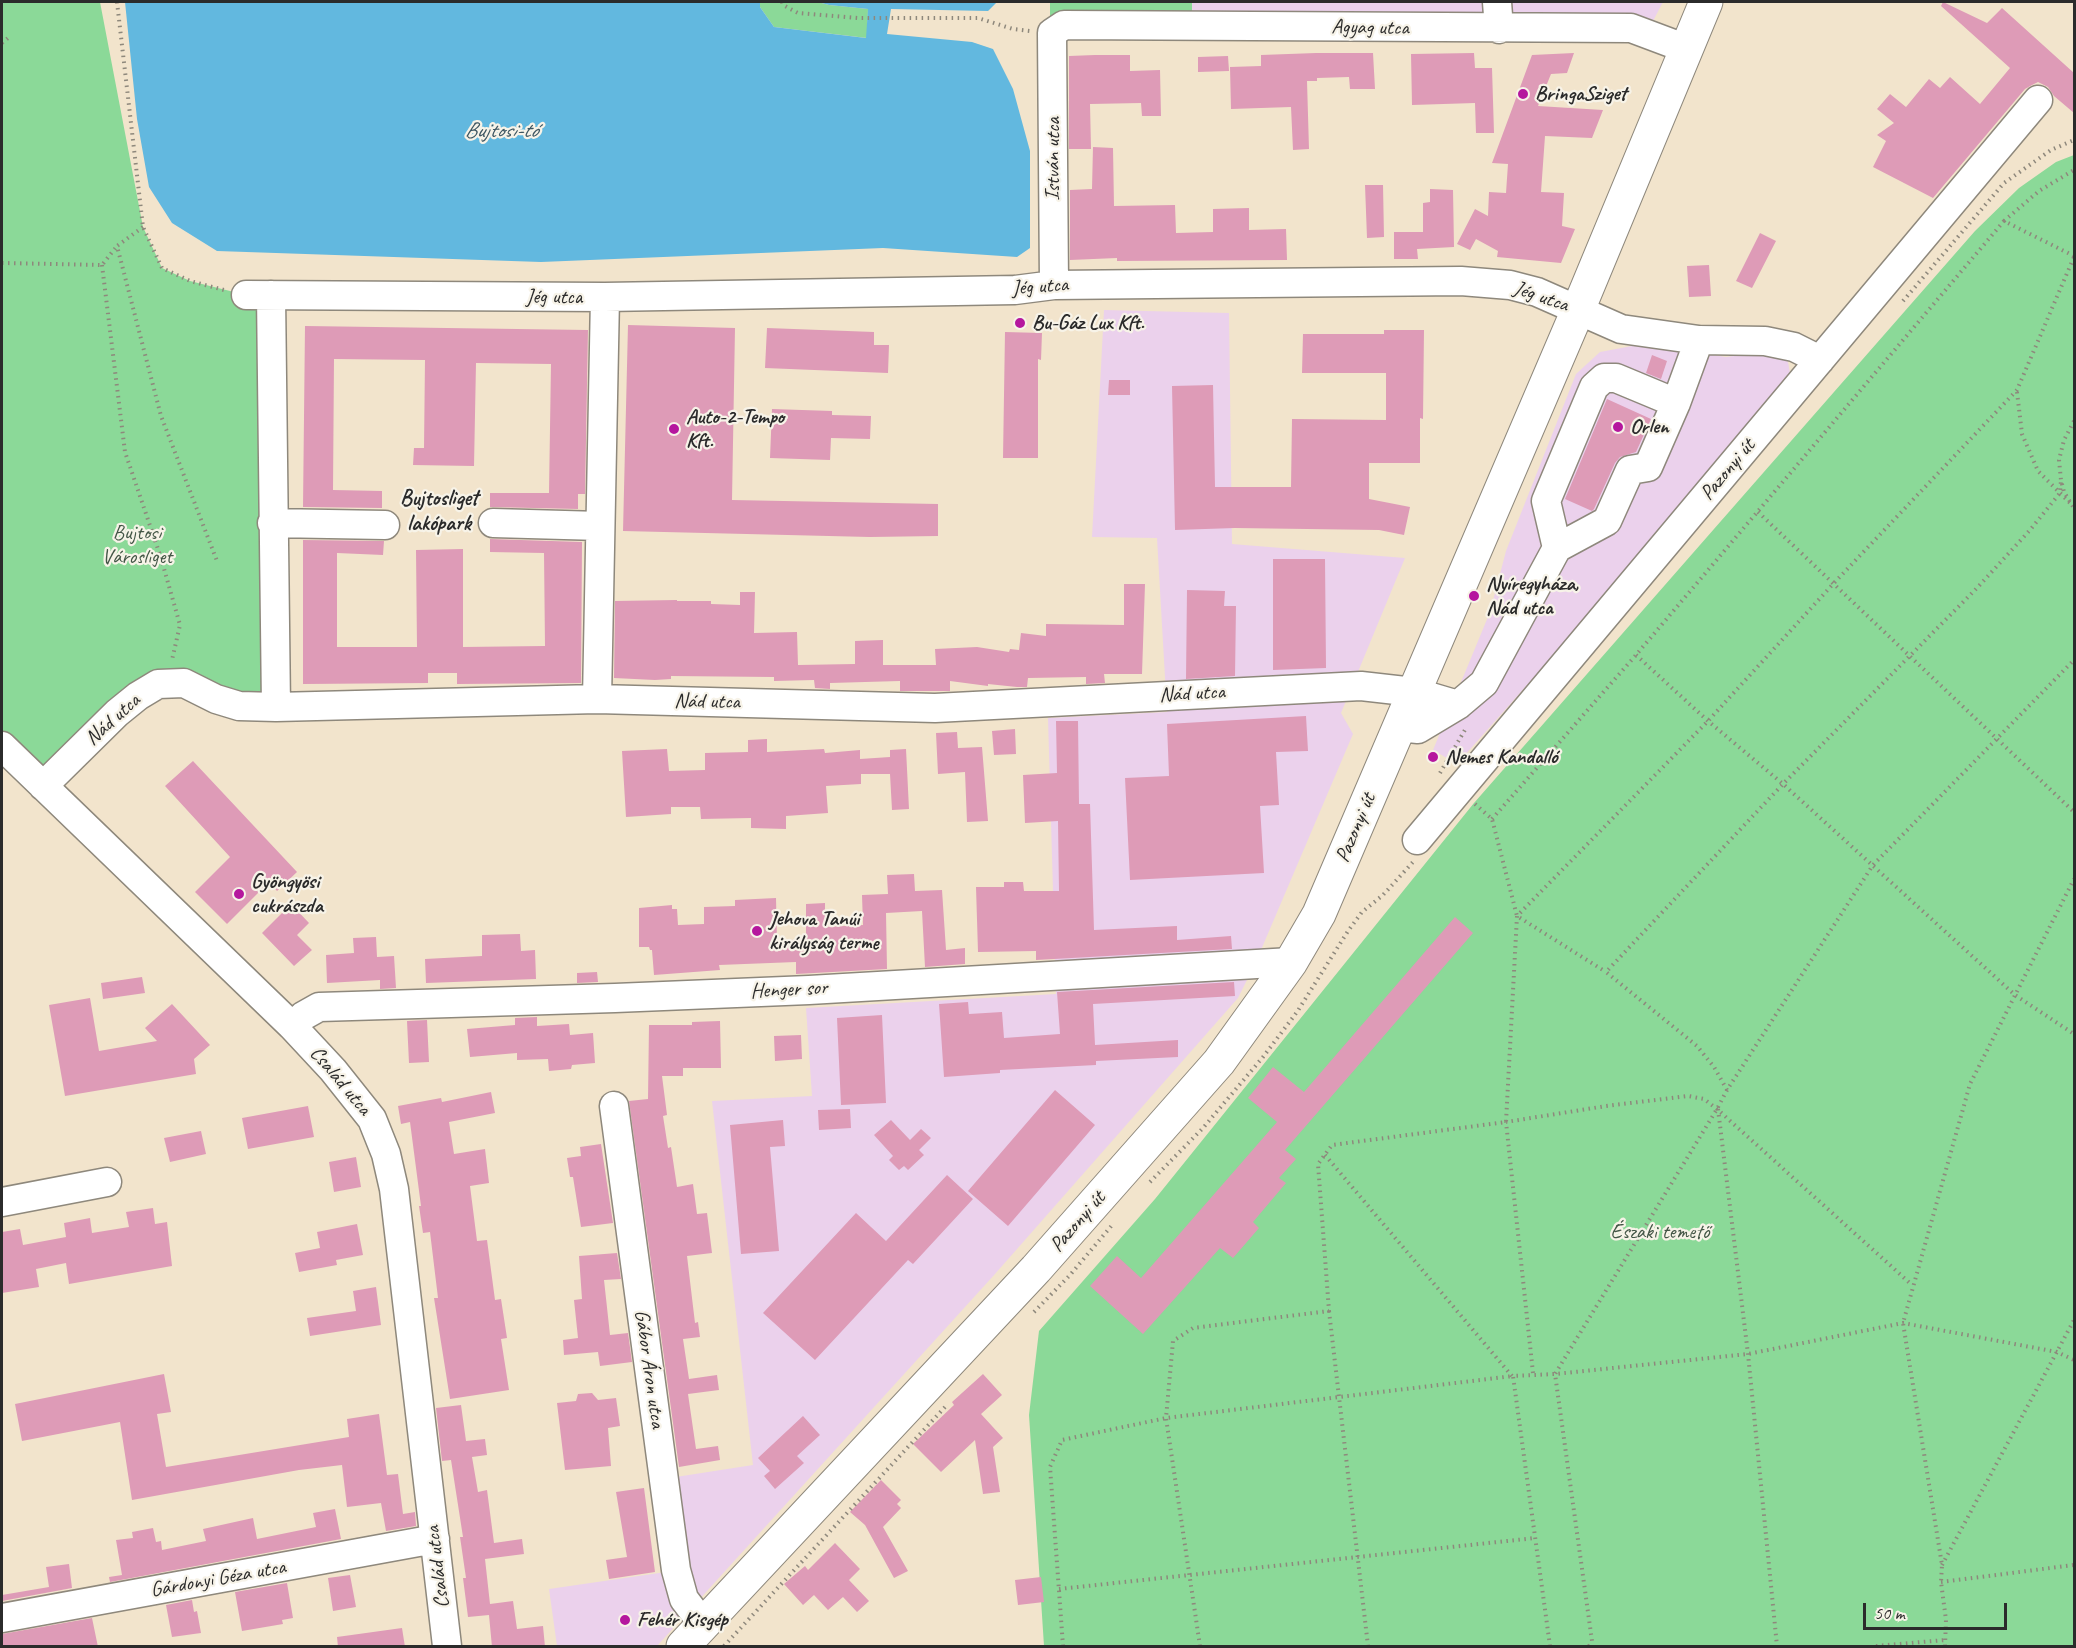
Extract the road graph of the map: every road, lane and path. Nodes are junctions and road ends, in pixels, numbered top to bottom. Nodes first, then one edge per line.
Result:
1 (117, 2) edge
2 (782, 2) edge
3 (1706, 2) edge
4 (1498, 15) edge
5 (1052, 33) junction
6 (9, 38) dead end
7 (2, 43) edge
8 (1687, 49) junction
9 (2038, 100) dead end
10 (2074, 170) edge
11 (2004, 221) junction
12 (143, 227) junction
13 (117, 246) junction
14 (2074, 256) edge
15 (2, 263) edge
16 (102, 265) junction
17 (1053, 285) junction
18 (259, 295) junction
19 (605, 297) junction
20 (1578, 310) junction
21 (1699, 340) junction
22 (1820, 360) junction
23 (2017, 390) junction
24 (1676, 403) junction
25 (2074, 421) edge
26 (2061, 480) junction
27 (2060, 493) junction
28 (2070, 503) junction
29 (2074, 508) edge
30 (1758, 512) junction
31 (272, 523) junction
32 (493, 523) dead end
33 (385, 525) dead end
34 (600, 526) junction
35 (1557, 548) junction
36 (217, 561) dead end
37 (1834, 583) junction
38 (1636, 655) junction
39 (1909, 656) junction
40 (2074, 660) edge
41 (158, 684) junction
42 (1414, 692) junction
43 (597, 699) junction
44 (1466, 699) junction
45 (276, 707) junction
46 (1708, 721) junction
47 (1396, 733) junction
48 (1997, 739) junction
49 (2, 746) edge
50 (1449, 783) junction
51 (1783, 784) junction
52 (43, 786) junction
53 (2074, 812) edge
54 (1492, 819) junction
55 (1416, 850) joint
56 (1873, 865) junction
57 (2074, 879) edge
58 (1517, 915) junction
59 (1291, 963) junction
60 (1606, 972) junction
61 (2015, 995) junction
62 (292, 1026) junction
63 (2074, 1034) edge
64 (1727, 1090) junction
65 (614, 1106) dead end
66 (1718, 1109) junction
67 (1506, 1122) junction
68 (1203, 1128) dead end
69 (1325, 1154) junction
70 (107, 1182) dead end
71 (2, 1202) edge
72 (1912, 1285) junction
73 (1329, 1311) junction
74 (2074, 1320) edge
75 (1903, 1323) junction
76 (2057, 1352) junction
77 (1748, 1354) junction
78 (2074, 1360) edge
79 (1533, 1374) junction
80 (1555, 1374) junction
81 (1513, 1376) junction
82 (1339, 1397) junction
83 (1166, 1418) junction
84 (1535, 1538) junction
85 (435, 1539) junction
86 (1357, 1558) junction
87 (1942, 1565) junction
88 (2074, 1565) edge
89 (1189, 1576) junction
90 (1941, 1582) junction
91 (1059, 1589) junction
92 (2, 1618) edge
93 (693, 1636) edge
94 (1945, 1640) junction
95 (447, 1647) edge
96 (1063, 1647) edge
97 (1200, 1647) edge
98 (1368, 1647) edge
99 (1550, 1647) edge
100 (1589, 1647) edge
101 (1778, 1647) edge
102 (1876, 1647) edge
103 (1945, 1647) edge

1 - 12 path
2 - 5 path
3 - 8 main road
4 - 5 street, Agyag utca
4 - 8 street, Agyag utca
5 - 17 street, István utca
6 - 7 path
8 - 20 main road
9 - 22 street, Pazonyi út
10 - 11 path
11 - 14 path
11 - 30 path
12 - 13 path
12 - 18 path
13 - 16 path
13 - 36 path
14 - 23 path
15 - 16 path
16 - 41 path
17 - 19 street, Jég utca
17 - 20 street, Jég utca
18 - 19 street, Jég utca
18 - 31 street
19 - 34 street
20 - 21 street, Jég utca
20 - 42 main road
21 - 22 street, Jég utca
21 - 24 street
22 - 50 street, Pazonyi út
23 - 27 path
23 - 37 path
24 - 35 street
24 - 35 street
25 - 26 path
26 - 27 path
26 - 28 path
27 - 28 path
27 - 39 path
28 - 29 path
30 - 37 path
30 - 38 path
31 - 33 street
31 - 45 street
32 - 34 street
34 - 43 street
35 - 44 street
37 - 39 path
37 - 46 path
38 - 46 path
38 - 54 path
39 - 48 path
39 - 51 path
40 - 48 path
41 - 45 street, Nád utca
41 - 52 street, Nád utca
42 - 43 street, Nád utca
42 - 44 street, Nád utca
42 - 47 main road, Pazonyi út
43 - 45 street, Nád utca
44 - 47 street
44 - 50 path
46 - 51 path
46 - 58 path
47 - 59 main road, Pazonyi út
48 - 53 path
48 - 56 path
49 - 52 street, Család utca
50 - 54 path
50 - 55 street, Pazonyi út
51 - 56 path
51 - 60 path
52 - 62 street, Család utca
54 - 58 path
55 - 68 path
56 - 61 path
56 - 64 path
57 - 61 path
58 - 60 path
58 - 67 path
59 - 62 street, Henger sor
59 - 93 main road, Pazonyi út
60 - 64 path
61 - 63 path
61 - 72 path
62 - 85 street, Család utca
64 - 66 path
65 - 93 street, Gábor Áron utca
66 - 67 path
66 - 72 path
66 - 77 path
66 - 80 path
67 - 69 path
67 - 79 path
69 - 73 path
69 - 81 path
70 - 71 street
72 - 75 path
73 - 82 path
73 - 83 path
74 - 76 path
75 - 76 path
75 - 77 path
75 - 87 path
76 - 78 path
76 - 87 path
77 - 80 path
77 - 101 path
79 - 80 path
79 - 81 path
80 - 100 path
81 - 82 path
81 - 84 path
82 - 83 path
82 - 86 path
83 - 89 path
83 - 91 path
84 - 86 path
84 - 99 path
85 - 92 street, Gárdonyi Géza utca
85 - 95 street, Család utca
86 - 89 path
86 - 98 path
87 - 90 path
88 - 90 path
89 - 91 path
89 - 97 path
90 - 94 path
91 - 96 path
94 - 102 path
94 - 103 path

